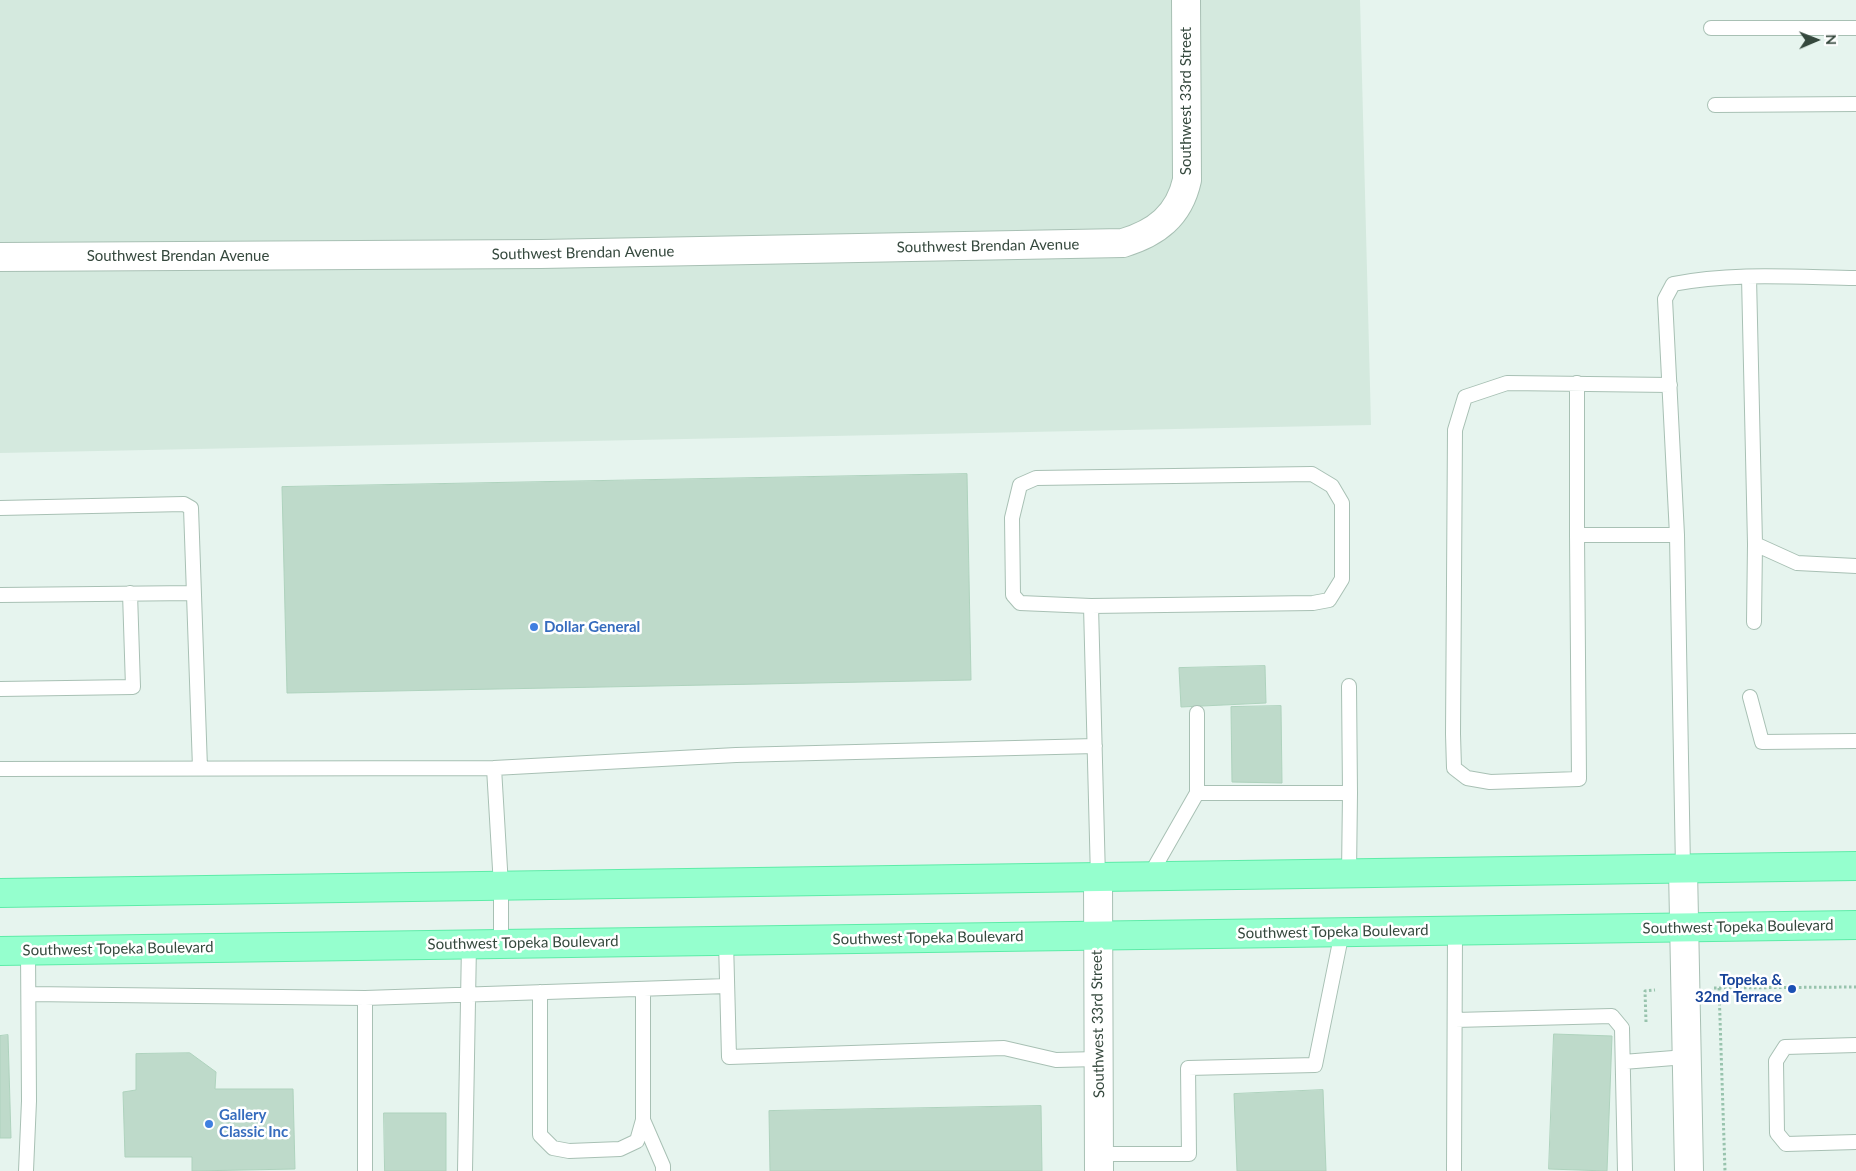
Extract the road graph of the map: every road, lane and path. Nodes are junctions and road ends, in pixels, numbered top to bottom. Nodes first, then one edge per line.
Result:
1 (1186, 0) edge
2 (1711, 28) dead end
3 (1856, 28) edge
4 (1856, 104) edge
5 (1714, 105) dead end
6 (1161, 225) joint
7 (0, 257) edge
8 (1749, 277) junction
9 (1856, 278) edge
10 (1577, 383) junction
11 (1670, 385) junction
12 (0, 508) edge
13 (1577, 535) junction
14 (1677, 535) junction
15 (1755, 544) junction
16 (1856, 566) edge
17 (130, 593) junction
18 (194, 593) junction
19 (0, 595) edge
20 (1091, 606) junction
21 (1754, 622) dead end
22 (1349, 686) dead end
23 (0, 689) edge
24 (1750, 697) dead end
25 (1196, 713) dead end
26 (1856, 741) edge
27 (1095, 746) junction
28 (200, 768) junction
29 (494, 768) junction
30 (0, 769) edge
31 (1198, 792) junction
32 (1350, 793) junction
33 (1856, 866) edge
34 (1683, 869) junction
35 (1350, 874) junction
36 (1149, 877) junction
37 (1098, 878) junction
38 (502, 886) junction
39 (0, 893) edge
40 (1856, 925) edge
41 (1684, 928) junction
42 (1455, 931) junction
43 (1342, 932) junction
44 (1097, 935) junction
45 (726, 941) junction
46 (501, 943) junction
47 (469, 944) junction
48 (0, 951) edge
49 (28, 951) junction
50 (726, 986) junction
51 (1719, 988) dead end
52 (643, 989) junction
53 (540, 992) junction
54 (29, 994) junction
55 (468, 994) junction
56 (365, 998) junction
57 (1455, 1020) junction
58 (1856, 1045) edge
59 (1686, 1057) junction
60 (1098, 1059) junction
61 (1623, 1062) junction
62 (643, 1120) junction
63 (1856, 1142) edge
64 (1099, 1162) edge
65 (26, 1171) edge
66 (365, 1171) edge
67 (465, 1171) edge
68 (663, 1171) edge
69 (1454, 1171) edge
70 (1625, 1171) edge
71 (1689, 1171) edge
72 (1725, 1171) edge

1 - 6 street, Southwest 33rd Street
2 - 3 lane
4 - 5 lane
6 - 7 street, Southwest Brendan Avenue
8 - 9 lane
8 - 11 lane
8 - 15 lane
10 - 11 lane
10 - 13 lane
10 - 13 lane
11 - 14 lane
12 - 18 lane
13 - 14 lane
14 - 34 lane
15 - 16 lane
15 - 21 lane
17 - 18 lane
17 - 19 lane
17 - 23 lane
18 - 28 lane
20 - 20 lane
20 - 27 lane
22 - 32 lane
24 - 26 lane
25 - 31 lane
27 - 29 lane
27 - 37 lane
28 - 29 lane
28 - 30 lane
29 - 38 lane
31 - 32 lane
31 - 36 lane
32 - 35 lane
33 - 34 main road
34 - 35 main road
34 - 41 street
35 - 36 main road
36 - 37 main road
37 - 38 main road
37 - 44 street, Southwest 33rd Street
38 - 39 main road
38 - 46 lane
40 - 41 main road, Southwest Topeka Boulevard
41 - 42 main road, Southwest Topeka Boulevard
41 - 59 street
42 - 43 main road, Southwest Topeka Boulevard
42 - 57 lane
43 - 44 main road, Southwest Topeka Boulevard
43 - 64 lane
44 - 45 main road, Southwest Topeka Boulevard
44 - 60 street, Southwest 33rd Street
45 - 46 main road, Southwest Topeka Boulevard
45 - 50 lane
46 - 47 main road, Southwest Topeka Boulevard
47 - 49 main road, Southwest Topeka Boulevard
47 - 55 lane
48 - 49 main road, Southwest Topeka Boulevard
49 - 54 lane
50 - 52 lane
50 - 60 lane
51 - 72 path
52 - 53 lane
52 - 62 lane
53 - 55 lane
53 - 62 lane
54 - 56 lane
54 - 65 lane
55 - 56 lane
55 - 67 lane
56 - 66 lane
57 - 61 lane
57 - 69 lane
58 - 63 lane
59 - 61 lane
59 - 71 street
60 - 64 street, Southwest 33rd Street
61 - 70 lane
62 - 68 lane

